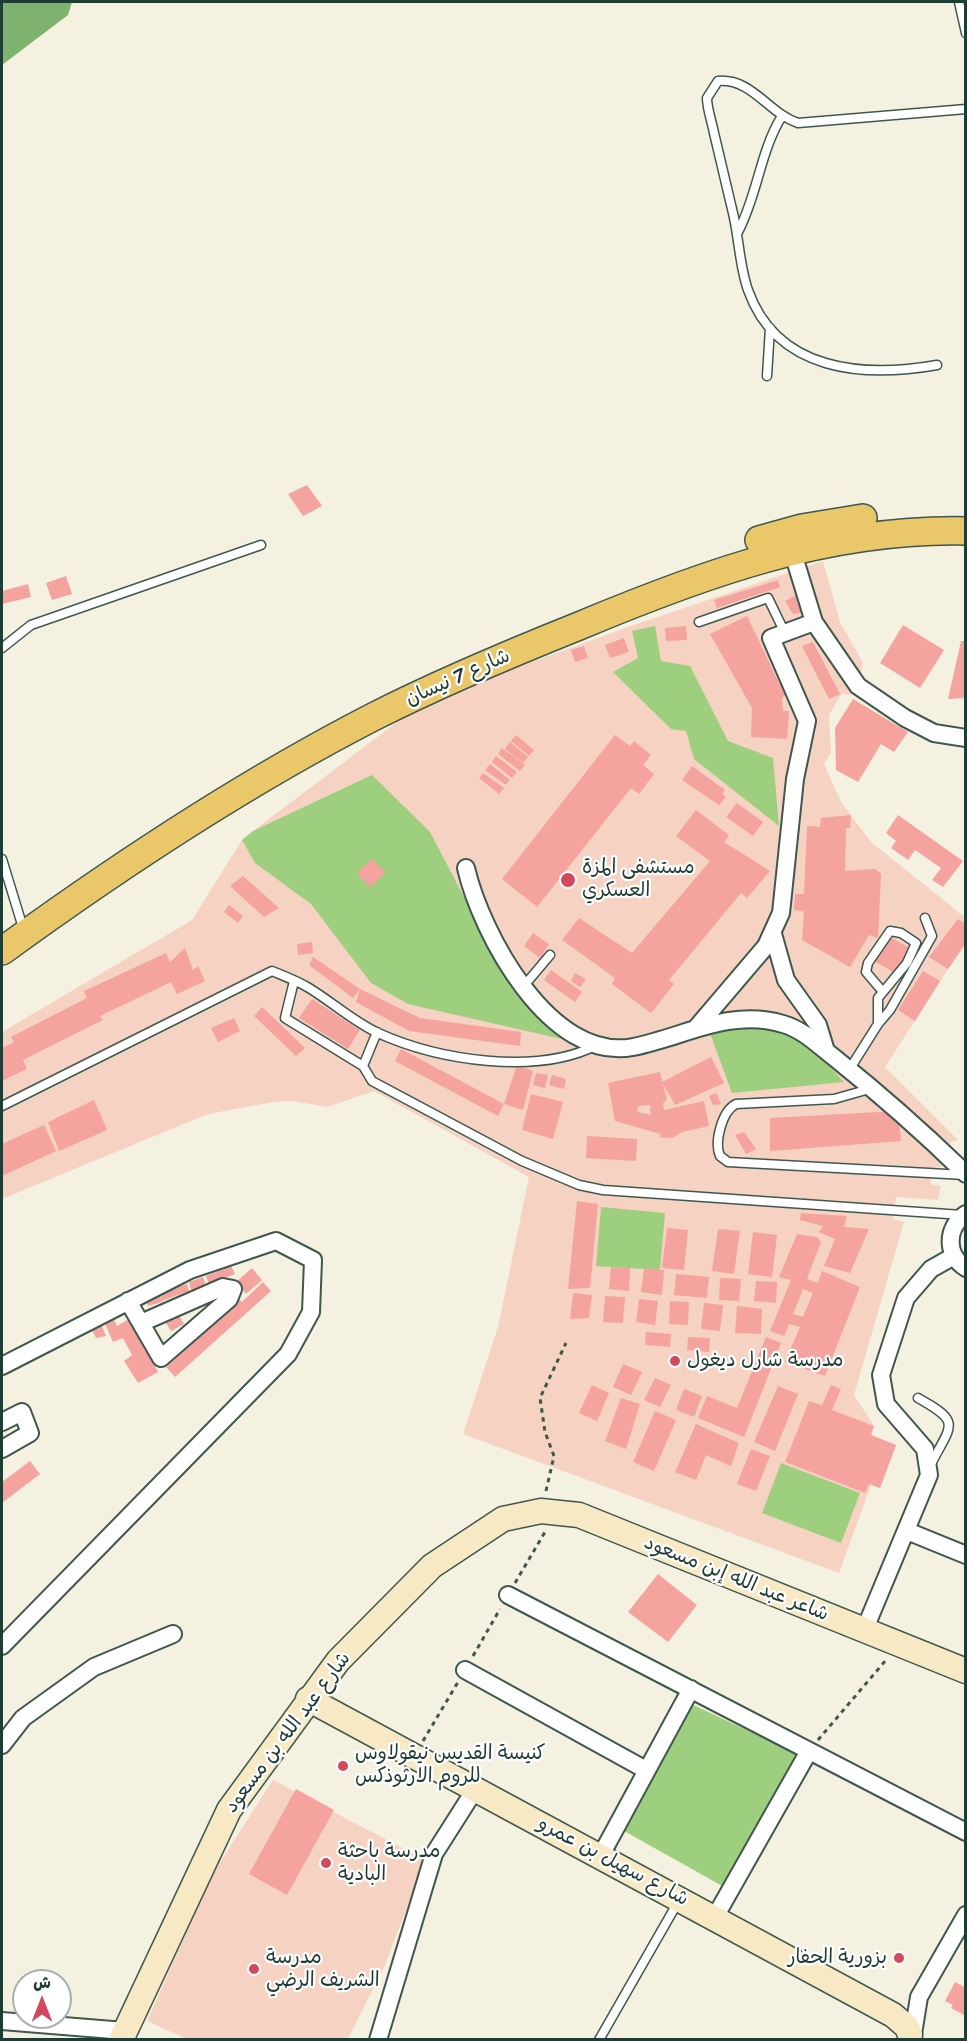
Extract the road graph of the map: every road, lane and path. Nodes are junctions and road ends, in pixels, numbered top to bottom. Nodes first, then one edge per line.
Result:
1 (959, 2) edge
2 (966, 33) edge
3 (966, 109) edge
4 (782, 116) junction
5 (738, 232) junction
6 (770, 328) junction
7 (937, 365) dead end
8 (767, 376) dead end
9 (966, 515) edge
10 (966, 531) edge
11 (261, 545) dead end
12 (792, 550) junction
13 (699, 622) dead end
14 (814, 622) junction
15 (785, 633) junction
16 (2, 648) edge
17 (966, 738) edge
18 (2, 860) edge
19 (466, 868) dead end
20 (925, 918) dead end
21 (15, 926) edge
22 (773, 934) junction
23 (2, 951) edge
24 (550, 955) dead end
25 (294, 981) junction
26 (523, 988) junction
27 (883, 992) junction
28 (878, 1023) junction
29 (697, 1028) junction
30 (377, 1032) junction
31 (597, 1045) junction
32 (826, 1051) junction
33 (363, 1066) junction
34 (849, 1070) junction
35 (873, 1088) junction
36 (2, 1106) edge
37 (966, 1175) edge
38 (964, 1214) edge
39 (960, 1262) edge
40 (128, 1301) junction
41 (141, 1323) junction
42 (566, 1343) dead end
43 (32, 1349) junction
44 (2, 1352) edge
45 (2, 1366) edge
46 (918, 1398) dead end
47 (2, 1422) edge
48 (2, 1449) edge
49 (930, 1466) junction
50 (503, 1519) joint
51 (544, 1520) junction
52 (907, 1532) junction
53 (966, 1555) edge
54 (508, 1595) junction
55 (864, 1632) junction
56 (173, 1634) dead end
57 (898, 1645) junction
58 (2, 1646) edge
59 (465, 1670) junction
60 (966, 1671) edge
61 (691, 1689) junction
62 (308, 1699) junction
63 (2, 1745) edge
64 (809, 1751) junction
65 (414, 1755) junction
66 (646, 1770) junction
67 (476, 1788) junction
68 (966, 1833) edge
69 (600, 1857) junction
70 (680, 1899) junction
71 (966, 1915) edge
72 (715, 1917) junction
73 (2, 2021) edge
74 (123, 2035) edge
75 (914, 2037) edge
76 (378, 2040) edge
77 (599, 2040) edge

1 - 2 lane
3 - 4 lane
4 - 5 lane
4 - 5 lane
5 - 6 lane
6 - 7 lane
6 - 8 lane
9 - 21 main road, شارع 7 نيسان
10 - 12 main road, شارع 7 نيسان
11 - 16 lane
12 - 14 street
12 - 21 main road, شارع 7 نيسان
13 - 15 lane
14 - 15 street
14 - 17 street
15 - 22 street
18 - 21 lane
19 - 26 street
20 - 28 lane
21 - 23 main road, شارع 7 نيسان
22 - 29 street
22 - 32 street
24 - 26 lane
25 - 30 lane
25 - 33 lane
25 - 36 lane
26 - 31 street
27 - 27 lane
27 - 28 lane
28 - 34 lane
29 - 31 street
29 - 32 street
30 - 31 lane
30 - 33 lane
32 - 34 street
33 - 38 lane
34 - 35 street
35 - 37 street
35 - 37 lane
38 - 39 street
39 - 49 street
40 - 41 street
40 - 43 street
40 - 58 street
41 - 41 street
42 - 51 path
43 - 44 street
43 - 45 street
46 - 49 lane
47 - 48 street
49 - 52 street
50 - 51 street, شاعر عبد الله إبن مسعود
50 - 62 street, شارع عبد الله بن مسعود
51 - 54 path
51 - 55 street, شاعر عبد الله إبن مسعود
52 - 53 street
52 - 55 street
54 - 59 path
54 - 61 street
55 - 57 street, شاعر عبد الله إبن مسعود
56 - 63 street
57 - 60 street, شاعر عبد الله إبن مسعود
57 - 64 path
59 - 65 path
59 - 66 street
61 - 64 street
61 - 66 street
62 - 65 street, شارع سهيل بن عمرو
62 - 74 street, شارع عبد الله بن مسعود
64 - 68 street
64 - 72 street
65 - 67 street, شارع سهيل بن عمرو
66 - 69 street
67 - 69 street, شارع سهيل بن عمرو
67 - 76 street
69 - 70 street, شارع سهيل بن عمرو
70 - 72 street, شارع سهيل بن عمرو
70 - 77 lane
71 - 75 street
72 - 75 street, شارع سهيل بن عمرو
73 - 74 street, شارع عبد الله بن مسعود

